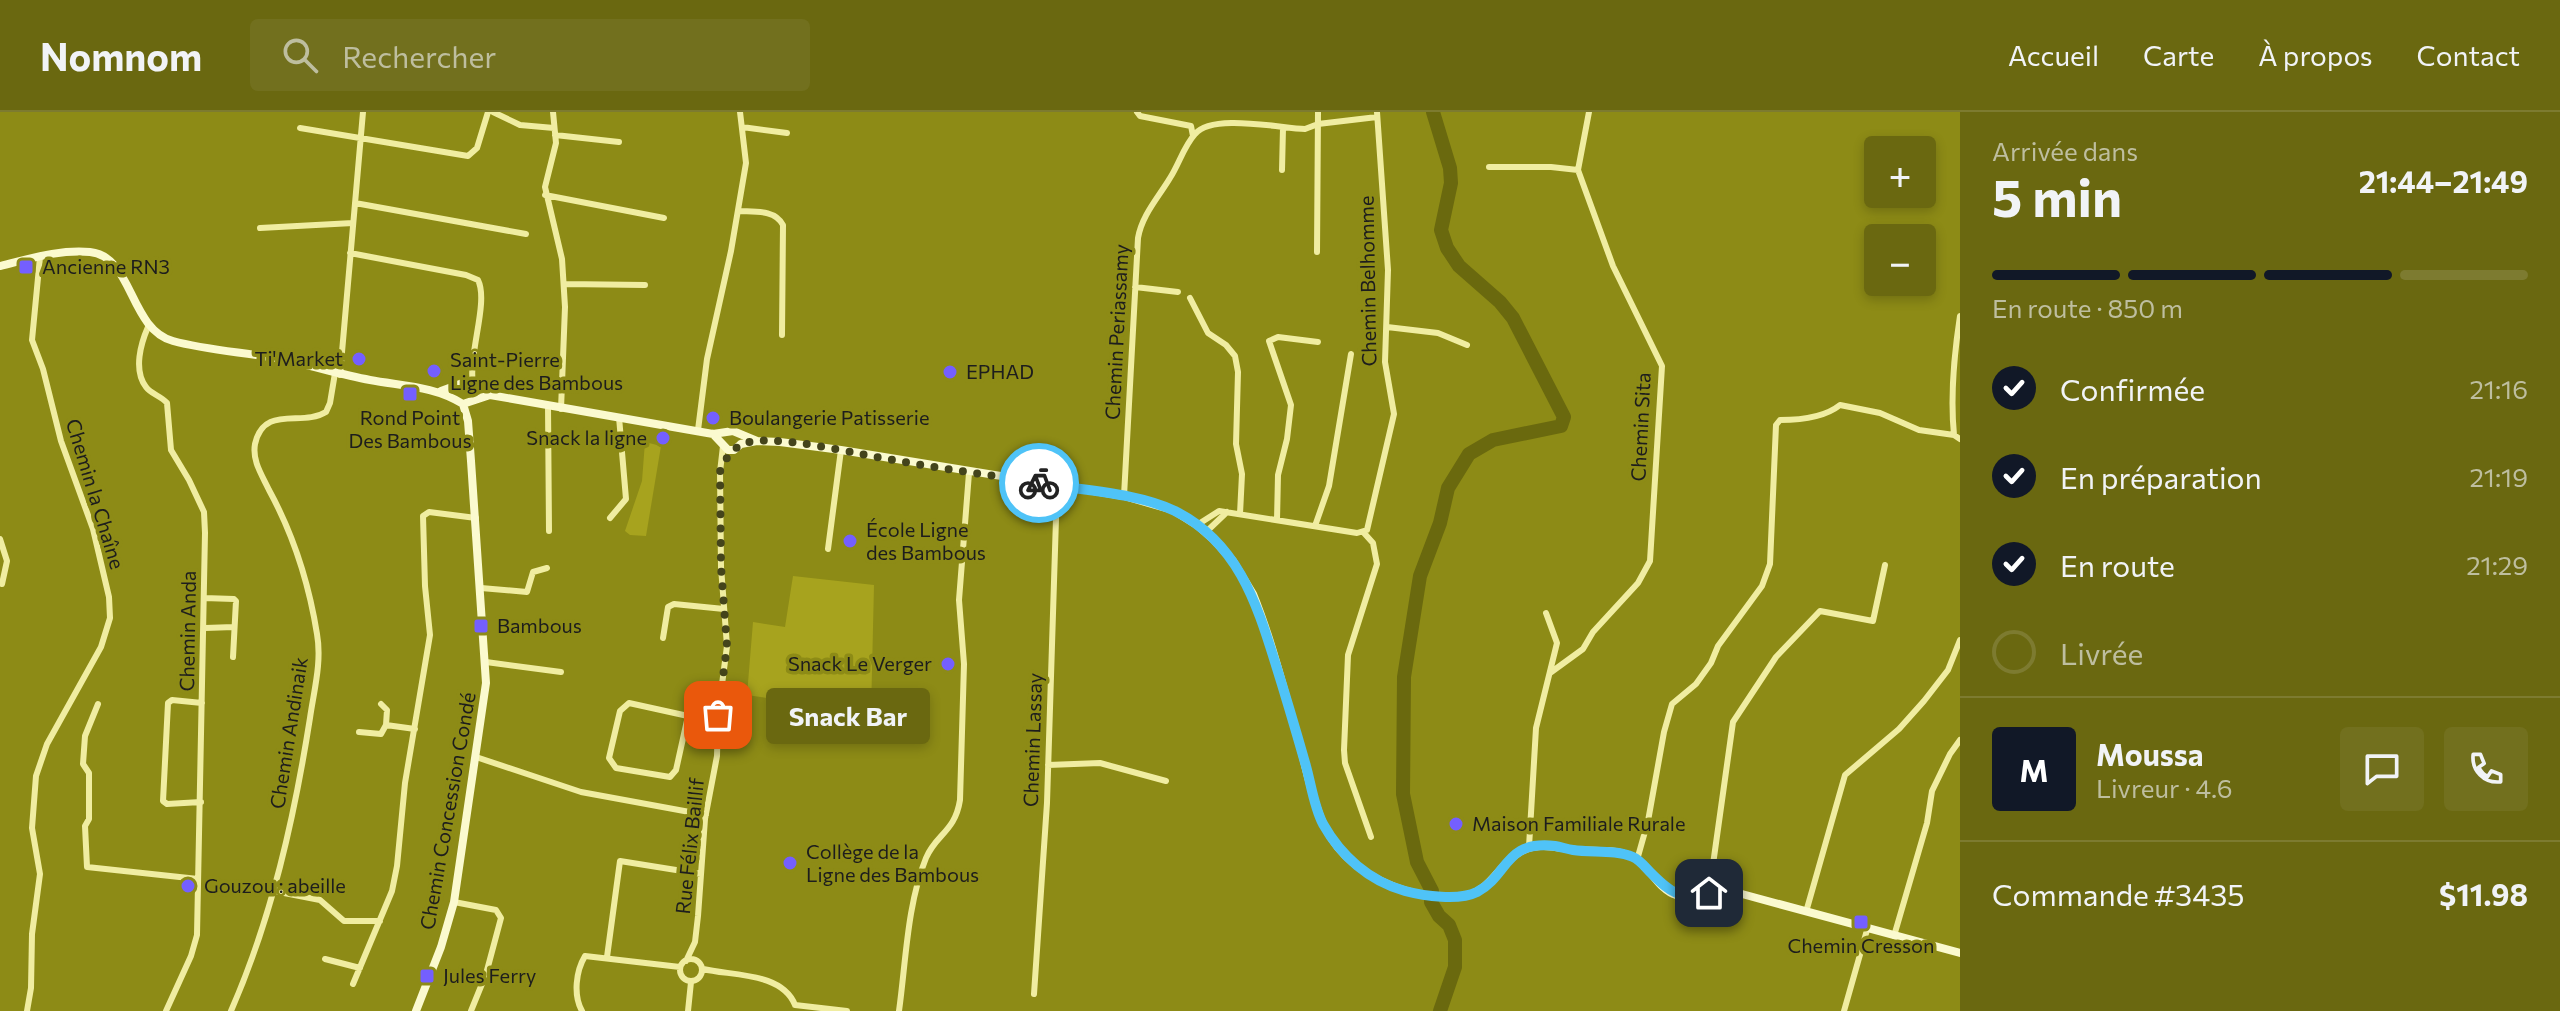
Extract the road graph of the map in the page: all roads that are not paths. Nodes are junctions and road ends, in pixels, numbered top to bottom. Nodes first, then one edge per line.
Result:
1 (363, 112) edge
2 (490, 112) edge
3 (553, 112) edge
4 (740, 112) edge
5 (1137, 112) edge
6 (1318, 112) edge
7 (1589, 112) edge
8 (1377, 114) edge
9 (1318, 124) junction
10 (742, 127) junction
11 (300, 128) dead end
12 (1283, 128) junction
13 (555, 132) junction
14 (787, 133) dead end
15 (1193, 136) junction
16 (361, 138) junction
17 (619, 142) dead end
18 (1489, 167) dead end
19 (1282, 170) dead end
20 (1578, 170) junction
21 (545, 195) junction
22 (355, 203) junction
23 (738, 211) junction
24 (664, 218) dead end
25 (353, 223) junction
26 (260, 228) dead end
27 (526, 234) dead end
28 (1317, 252) dead end
29 (350, 253) junction
30 (40, 257) junction
31 (0, 266) edge
32 (564, 284) junction
33 (645, 285) dead end
34 (1135, 287) junction
35 (1178, 292) dead end
36 (1190, 298) dead end
37 (1960, 316) edge
38 (148, 327) junction
39 (1387, 327) junction
40 (782, 335) dead end
41 (1318, 342) dead end
42 (1467, 345) dead end
43 (1351, 354) dead end
44 (470, 367) junction
45 (338, 374) junction
46 (459, 384) junction
47 (474, 386) junction
48 (440, 391) junction
49 (490, 395) junction
50 (466, 402) junction
51 (548, 406) junction
52 (561, 409) junction
53 (619, 417) junction
54 (698, 430) junction
55 (727, 432) junction
56 (738, 433) junction
57 (713, 434) junction
58 (1957, 437) edge
59 (757, 441) junction
60 (723, 445) junction
61 (738, 447) junction
62 (841, 450) junction
63 (721, 466) junction
64 (969, 473) junction
65 (1057, 487) junction
66 (1124, 496) junction
67 (1227, 512) junction
68 (1240, 514) junction
69 (476, 518) junction
70 (610, 518) dead end
71 (1277, 520) junction
72 (1197, 525) junction
73 (1315, 526) junction
74 (549, 531) dead end
75 (1206, 532) junction
76 (1360, 533) junction
77 (0, 539) edge
78 (828, 549) dead end
79 (1885, 565) dead end
80 (547, 568) dead end
81 (2, 584) edge
82 (481, 588) junction
83 (204, 598) junction
84 (724, 609) junction
85 (1546, 613) dead end
86 (234, 627) junction
87 (205, 628) junction
88 (663, 638) dead end
89 (1960, 640) edge
90 (233, 657) dead end
91 (486, 662) junction
92 (561, 672) dead end
93 (1550, 673) junction
94 (202, 703) junction
95 (98, 704) dead end
96 (381, 704) dead end
97 (718, 715) junction
98 (688, 716) junction
99 (386, 725) junction
100 (415, 729) junction
101 (359, 732) dead end
102 (1960, 740) edge
103 (476, 757) junction
104 (1048, 765) junction
105 (1166, 781) dead end
106 (201, 802) junction
107 (706, 815) junction
108 (1371, 837) dead end
109 (1529, 847) junction
110 (1637, 860) junction
111 (701, 874) junction
112 (198, 879) junction
113 (274, 891) junction
114 (1709, 893) junction
115 (454, 902) junction
116 (1806, 912) junction
117 (380, 921) junction
118 (1867, 930) junction
119 (1894, 936) junction
120 (695, 942) junction
121 (1959, 950) edge
122 (607, 957) junction
123 (325, 959) dead end
124 (698, 961) junction
125 (683, 964) junction
126 (360, 968) junction
127 (703, 969) junction
128 (691, 982) junction
129 (353, 984) dead end
130 (1034, 994) dead end
131 (793, 1008) edge
132 (27, 1011) edge
133 (166, 1011) edge
134 (231, 1011) edge
135 (416, 1011) edge
136 (471, 1011) edge
137 (582, 1011) edge
138 (688, 1011) edge
139 (847, 1011) edge
140 (899, 1011) edge
141 (1844, 1011) edge

1 - 16 street
2 - 13 street
2 - 16 street
3 - 13 street
4 - 10 street
5 - 15 street
6 - 9 street
7 - 20 street
8 - 9 street
8 - 39 street, Chemin Belhomme
9 - 12 street
9 - 28 street
10 - 14 street
10 - 23 street
11 - 16 street
12 - 15 street
12 - 19 street
13 - 17 street
13 - 21 street
15 - 34 street, Chemin Periassamy
16 - 22 street
18 - 20 street
20 - 93 street, Chemin Sita
21 - 24 street
21 - 32 street
22 - 25 street
22 - 27 street
23 - 40 street
23 - 54 street
25 - 26 street
25 - 29 street
29 - 44 street
29 - 45 street
30 - 31 main road
30 - 38 main road
30 - 132 street, Chemin la Chaîne
32 - 33 street
32 - 52 street
34 - 35 street
34 - 66 street, Chemin Periassamy
36 - 68 street
37 - 58 street
38 - 45 main road
38 - 83 street, Chemin Anda
39 - 42 street
39 - 76 street, Chemin Belhomme
41 - 71 street
43 - 73 street
44 - 46 street
44 - 47 street
45 - 48 main road
45 - 113 street, Chemin Andinaik
46 - 47 main road
46 - 48 main road
46 - 50 main road
47 - 49 main road
47 - 50 main road
48 - 50 main road
49 - 50 main road
49 - 51 main road
50 - 69 main road, Chemin Concession Condé
51 - 52 main road
51 - 74 street
52 - 53 main road
53 - 54 main road
53 - 70 street
54 - 57 main road
55 - 56 main road
55 - 57 main road
55 - 60 main road
56 - 59 main road
56 - 61 main road
57 - 60 main road
58 - 110 street
59 - 61 main road
59 - 62 main road
60 - 61 main road
60 - 63 street, Rue Félix Baillif
61 - 63 street
62 - 64 main road
62 - 78 street
63 - 84 street, Rue Félix Baillif
64 - 65 main road
64 - 140 street
65 - 66 main road
65 - 104 street, Chemin Lassay
66 - 72 main road
67 - 68 street
67 - 72 street
67 - 75 street
68 - 71 street
69 - 82 main road, Chemin Concession Condé
69 - 100 street
71 - 73 street
72 - 75 main road
73 - 76 street
75 - 109 main road
76 - 108 street
77 - 81 street
79 - 114 street
80 - 82 street
82 - 91 main road, Chemin Concession Condé
83 - 86 street
83 - 87 street, Chemin Anda
84 - 88 street
84 - 97 street, Rue Félix Baillif
85 - 93 street
86 - 87 street
86 - 90 street
87 - 94 street, Chemin Anda
89 - 116 street
91 - 92 street
91 - 103 main road, Chemin Concession Condé
93 - 109 street
94 - 106 street, Chemin Anda
94 - 106 street
95 - 112 street
96 - 99 street
97 - 98 street
97 - 107 street, Rue Félix Baillif
98 - 98 street
99 - 100 street
99 - 101 street
100 - 117 street
102 - 119 street
103 - 107 street
103 - 115 main road, Chemin Concession Condé
104 - 105 street
104 - 130 street, Chemin Lassay
106 - 112 street, Chemin Anda
107 - 111 street, Rue Félix Baillif
109 - 110 main road
110 - 114 main road
111 - 120 street, Rue Félix Baillif
111 - 122 street
112 - 133 street, Chemin Anda
113 - 117 street
113 - 134 street, Chemin Andinaik
114 - 116 main road
115 - 135 main road, Chemin Concession Condé
115 - 136 street
116 - 118 main road
117 - 126 street
118 - 119 main road
118 - 141 street
119 - 121 main road
120 - 124 street, Rue Félix Baillif
120 - 125 street, Rue Félix Baillif
122 - 125 street
122 - 137 street
123 - 126 street
124 - 125 street
124 - 127 street
125 - 128 street
126 - 129 street
127 - 128 street
127 - 131 street
128 - 138 street
131 - 139 street

